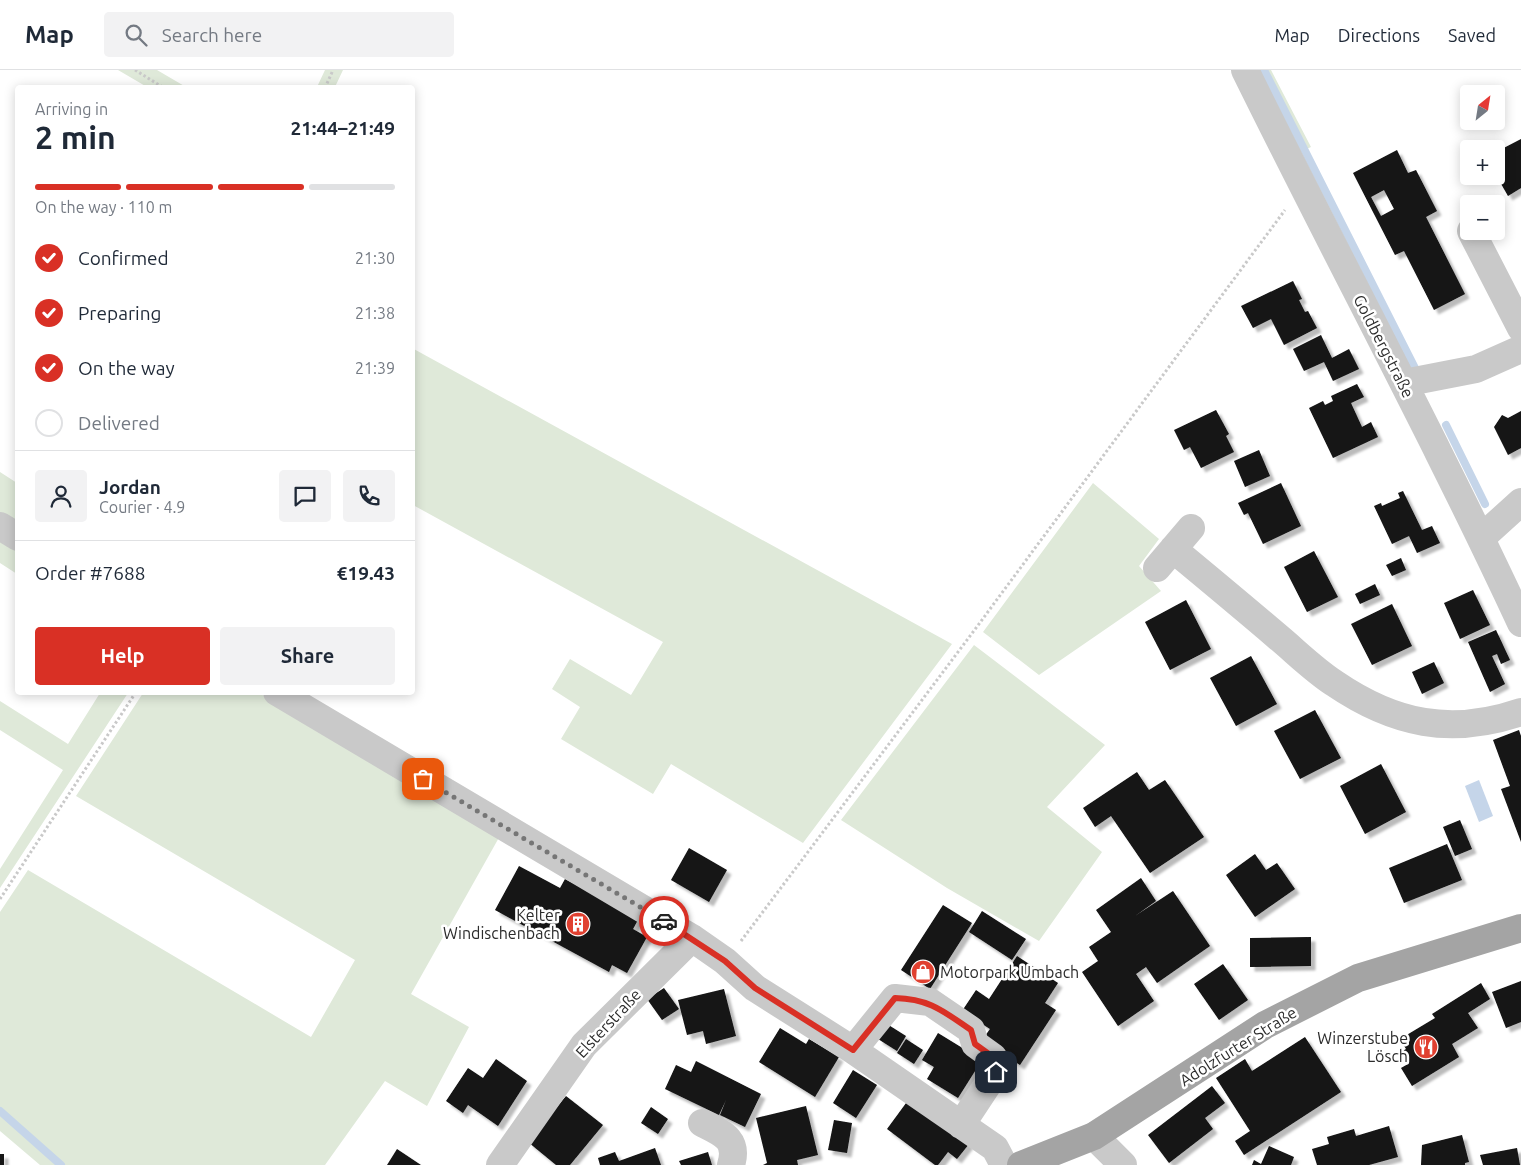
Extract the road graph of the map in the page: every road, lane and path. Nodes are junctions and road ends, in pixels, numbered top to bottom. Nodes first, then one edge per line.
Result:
1 (135, 70) edge
2 (333, 70) edge
3 (1245, 70) edge
4 (159, 85) edge
5 (326, 85) edge
6 (1302, 188) junction
7 (1472, 240) edge
8 (1521, 328) edge
9 (1521, 349) edge
10 (1404, 383) junction
11 (1521, 502) edge
12 (0, 526) edge
13 (1191, 528) dead end
14 (15, 535) edge
15 (1481, 538) junction
16 (1521, 623) edge
17 (134, 695) edge
18 (281, 695) edge
19 (1521, 712) edge
20 (0, 899) edge
21 (1521, 928) edge
22 (692, 938) junction
23 (725, 961) junction
24 (853, 1050) junction
25 (702, 1123) dead end
26 (961, 1125) junction
27 (1094, 1136) junction
28 (1121, 1164) edge
29 (500, 1165) edge
30 (731, 1165) edge
31 (1004, 1165) edge
32 (1021, 1165) edge

1 - 4 path
2 - 5 path
3 - 6 street, Goldbergstraße
6 - 10 street, Goldbergstraße
6 - 23 path
7 - 8 street
9 - 10 street
10 - 15 street, Goldbergstraße
11 - 15 street
12 - 14 street
13 - 19 street
15 - 16 street, Goldbergstraße
17 - 20 path
18 - 22 street
21 - 27 main road, Adolzfurter Straße
22 - 23 street
22 - 29 street, Elsterstraße
23 - 24 street
24 - 26 street
24 - 26 street
25 - 30 street
26 - 31 street
27 - 28 street
27 - 32 main road, Adolzfurter Straße

